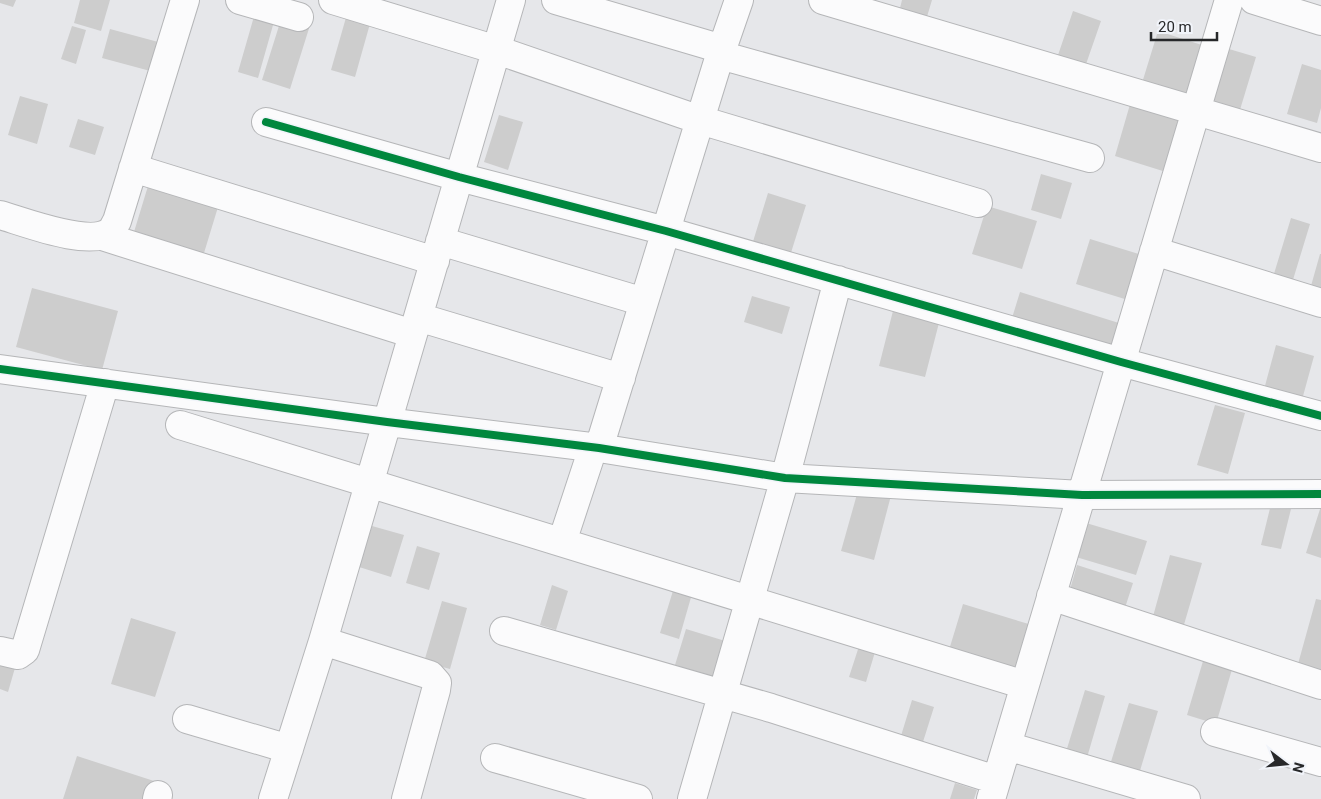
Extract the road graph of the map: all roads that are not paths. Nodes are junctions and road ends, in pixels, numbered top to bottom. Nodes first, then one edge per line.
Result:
1 (185, 0) edge
2 (240, 0) edge
3 (333, 0) edge
4 (511, 0) edge
5 (556, 0) edge
6 (739, 0) edge
7 (823, 0) edge
8 (1229, 0) edge
9 (1254, 0) edge
10 (300, 17) dead end
11 (1321, 21) edge
12 (497, 50) junction
13 (721, 52) junction
14 (1196, 111) junction
15 (700, 120) junction
16 (266, 122) dead end
17 (1321, 148) edge
18 (1090, 158) dead end
19 (133, 168) junction
20 (459, 177) junction
21 (978, 203) dead end
22 (0, 215) edge
23 (666, 231) junction
24 (102, 236) junction
25 (438, 251) junction
26 (1154, 251) junction
27 (838, 280) junction
28 (644, 302) junction
29 (1321, 302) edge
30 (416, 325) junction
31 (1121, 362) junction
32 (0, 369) edge
33 (621, 378) junction
34 (105, 383) junction
35 (1321, 416) edge
36 (387, 422) junction
37 (180, 425) dead end
38 (596, 448) junction
39 (785, 478) junction
40 (370, 482) junction
41 (1321, 494) edge
42 (1082, 495) junction
43 (562, 542) junction
44 (1051, 596) junction
45 (749, 601) junction
46 (504, 631) dead end
47 (323, 641) junction
48 (0, 651) edge
49 (1025, 685) junction
50 (1321, 685) edge
51 (722, 693) junction
52 (187, 719) dead end
53 (1215, 732) dead end
54 (1007, 746) junction
55 (289, 749) junction
56 (494, 758) dead end
57 (1321, 762) edge
58 (994, 790) edge
59 (273, 799) edge
60 (406, 799) edge
61 (638, 799) edge
62 (692, 799) edge
63 (1186, 799) edge

1 - 19 street
2 - 10 street
3 - 12 street
4 - 12 street
5 - 13 street
6 - 13 street
7 - 14 street
8 - 14 street
9 - 11 street
12 - 15 street
12 - 20 street
13 - 15 street
13 - 18 street
14 - 17 street
14 - 26 street
15 - 21 street
15 - 23 street
16 - 20 street
19 - 24 street
19 - 25 street
20 - 23 street
20 - 25 street
22 - 24 street
23 - 27 street
23 - 28 street
24 - 30 street
25 - 28 street
25 - 30 street
26 - 29 street
26 - 31 street
27 - 31 street
27 - 39 street
28 - 33 street
30 - 33 street
30 - 36 street
31 - 35 street
31 - 42 street
32 - 34 street
33 - 38 street
34 - 36 street
34 - 48 street
36 - 38 street
36 - 40 street
37 - 40 street
38 - 39 street
38 - 43 street
39 - 42 street
39 - 45 street
40 - 43 street
40 - 47 street
41 - 42 street
42 - 44 street
43 - 45 street
44 - 49 street
44 - 50 street
45 - 49 street
45 - 51 street
46 - 51 street
47 - 55 street
47 - 60 street
49 - 54 street
51 - 58 street
51 - 62 street
52 - 55 street
53 - 57 street
54 - 58 street
54 - 63 street
55 - 59 street
56 - 61 street

